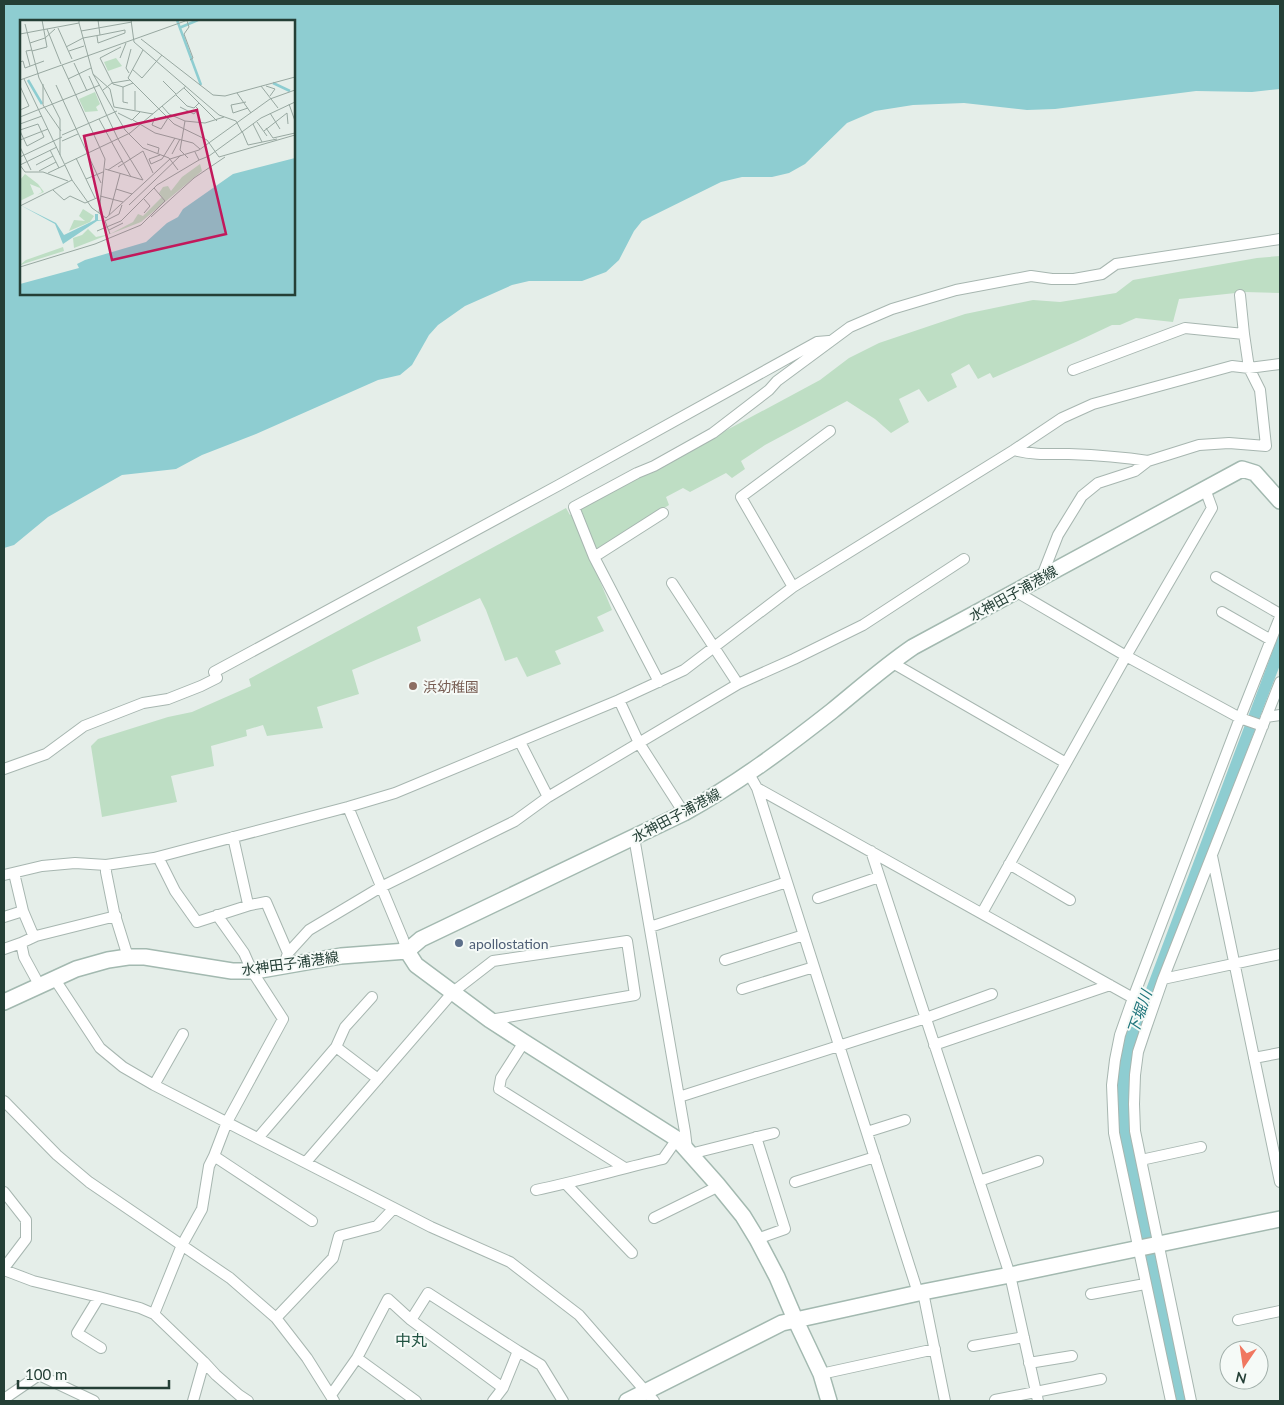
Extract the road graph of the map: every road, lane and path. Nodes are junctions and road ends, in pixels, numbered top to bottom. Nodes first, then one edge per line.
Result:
1 (1280, 239) edge
2 (1240, 295) dead end
3 (1244, 334) junction
4 (830, 341) junction
5 (1280, 364) edge
6 (1249, 368) junction
7 (1073, 370) dead end
8 (830, 431) dead end
9 (1014, 450) junction
10 (1148, 461) junction
11 (1205, 489) junction
12 (1280, 502) edge
13 (663, 513) dead end
14 (594, 557) junction
15 (964, 559) dead end
16 (1042, 576) junction
17 (1216, 577) dead end
18 (672, 583) dead end
19 (793, 587) junction
20 (1015, 591) junction
21 (1222, 612) dead end
22 (1280, 616) edge
23 (1271, 640) junction
24 (714, 648) junction
25 (1126, 656) junction
26 (891, 662) junction
27 (659, 682) junction
28 (1280, 682) edge
29 (738, 684) junction
30 (619, 700) junction
31 (1280, 715) edge
32 (1240, 718) junction
33 (1264, 722) junction
34 (520, 742) junction
35 (639, 743) junction
36 (1066, 763) junction
37 (4, 769) edge
38 (749, 774) junction
39 (757, 788) junction
40 (548, 797) junction
41 (348, 807) junction
42 (684, 813) junction
43 (233, 837) junction
44 (634, 837) junction
45 (871, 851) junction
46 (1212, 855) junction
47 (158, 857) junction
48 (1009, 864) junction
49 (106, 865) junction
50 (14, 873) junction
51 (4, 875) edge
52 (880, 877) junction
53 (787, 882) junction
54 (381, 887) junction
55 (818, 898) dead end
56 (1070, 900) dead end
57 (250, 905) junction
58 (23, 911) junction
59 (982, 913) junction
60 (217, 915) junction
61 (116, 916) junction
62 (4, 917) edge
63 (650, 927) junction
64 (804, 934) junction
65 (34, 937) junction
66 (21, 943) junction
67 (4, 949) edge
68 (407, 951) junction
69 (1280, 954) edge
70 (128, 957) junction
71 (286, 959) junction
72 (725, 960) dead end
73 (1235, 964) junction
74 (814, 967) junction
75 (252, 971) junction
76 (54, 978) junction
77 (1163, 979) junction
78 (36, 980) dead end
79 (1110, 985) junction
80 (742, 989) dead end
81 (453, 992) junction
82 (992, 994) dead end
83 (372, 997) dead end
84 (1133, 998) junction
85 (4, 1002) edge
86 (926, 1018) junction
87 (490, 1020) junction
88 (183, 1034) dead end
89 (524, 1042) junction
90 (839, 1045) junction
91 (934, 1045) junction
92 (336, 1047) junction
93 (1280, 1053) edge
94 (1254, 1058) junction
95 (378, 1080) junction
96 (154, 1085) junction
97 (679, 1097) junction
98 (4, 1101) edge
99 (905, 1120) dead end
100 (227, 1122) junction
101 (866, 1132) junction
102 (774, 1133) dead end
103 (756, 1137) junction
104 (258, 1138) junction
105 (685, 1147) junction
106 (1201, 1147) dead end
107 (214, 1156) junction
108 (875, 1157) junction
109 (1141, 1160) junction
110 (1038, 1161) dead end
111 (306, 1162) junction
112 (1278, 1163) edge
113 (625, 1168) junction
114 (979, 1181) junction
115 (795, 1182) dead end
116 (1280, 1182) edge
117 (566, 1184) junction
118 (719, 1186) junction
119 (536, 1190) dead end
120 (4, 1192) edge
121 (394, 1208) junction
122 (654, 1218) dead end
123 (1280, 1219) edge
124 (312, 1221) dead end
125 (757, 1239) junction
126 (1158, 1244) junction
127 (182, 1245) junction
128 (1138, 1248) junction
129 (632, 1253) dead end
130 (4, 1269) edge
131 (1010, 1275) junction
132 (1145, 1284) junction
133 (920, 1292) junction
134 (1091, 1294) dead end
135 (99, 1296) junction
136 (1280, 1311) edge
137 (154, 1314) junction
138 (276, 1318) junction
139 (795, 1319) junction
140 (411, 1320) junction
141 (1238, 1320) dead end
142 (1024, 1337) junction
143 (973, 1346) dead end
144 (100, 1348) dead end
145 (934, 1349) junction
146 (518, 1351) junction
147 (1072, 1356) dead end
148 (357, 1358) junction
149 (204, 1362) junction
150 (1029, 1363) junction
151 (821, 1374) junction
152 (1101, 1379) dead end
153 (503, 1388) junction
154 (650, 1396) edge
155 (1037, 1397) edge
156 (4, 1398) edge
157 (333, 1398) edge
158 (995, 1400) dead end
159 (94, 1401) edge
160 (193, 1401) edge
161 (248, 1401) edge
162 (416, 1401) edge
163 (492, 1401) edge
164 (564, 1401) edge
165 (627, 1401) edge
166 (829, 1401) edge
167 (945, 1401) edge
168 (1171, 1401) edge
169 (1191, 1401) edge

1 - 4 street
2 - 3 street
3 - 6 street
3 - 7 street
4 - 14 street
4 - 37 street
5 - 6 street
6 - 9 street
6 - 10 street
8 - 19 street
9 - 10 street
9 - 19 street
10 - 16 street
11 - 12 main road, 水神田子浦港線
11 - 16 main road, 水神田子浦港線
11 - 25 street
13 - 14 street
14 - 27 street
15 - 29 street
16 - 20 main road, 水神田子浦港線
17 - 22 street
18 - 24 street
19 - 24 street
20 - 25 street
20 - 26 main road, 水神田子浦港線
21 - 23 street
22 - 23 street
23 - 32 street
24 - 27 street
24 - 29 street
25 - 32 street
25 - 36 street
26 - 36 street
26 - 38 main road, 水神田子浦港線
27 - 30 street
28 - 33 street
29 - 35 street
30 - 34 street
30 - 35 street
31 - 33 street
32 - 33 street
32 - 84 street
33 - 46 street
34 - 40 street
34 - 41 street
35 - 40 street
35 - 42 street
36 - 48 street
38 - 39 street
38 - 42 main road, 水神田子浦港線
39 - 45 street
39 - 53 street
40 - 54 street
41 - 43 street
41 - 54 street
42 - 44 main road, 水神田子浦港線
43 - 47 street
43 - 57 street
44 - 63 street
44 - 68 main road, 水神田子浦港線
45 - 52 street
45 - 59 street
46 - 73 street
46 - 77 street
47 - 49 street
47 - 60 street
48 - 56 street
48 - 59 street
49 - 50 street
49 - 61 street
50 - 51 street
50 - 58 street
52 - 55 street
52 - 86 street
53 - 63 street
53 - 64 street
54 - 68 street
54 - 71 street
57 - 60 street
57 - 71 street
58 - 62 street
58 - 65 street
59 - 79 street
60 - 75 street
61 - 65 street
61 - 70 street
63 - 97 street
64 - 72 street
64 - 74 street
65 - 66 street
66 - 67 street
66 - 78 street
68 - 71 main road, 水神田子浦港線
68 - 81 main road
69 - 73 street
70 - 75 main road, 水神田子浦港線
70 - 76 main road, 水神田子浦港線
71 - 75 main road, 水神田子浦港線
73 - 77 street
73 - 94 street
74 - 80 street
74 - 90 street
75 - 100 street
76 - 85 main road, 水神田子浦港線
76 - 96 street
77 - 109 street
79 - 84 street
79 - 91 street
81 - 87 main road
81 - 87 street
81 - 95 street
82 - 86 street
83 - 92 street
84 - 128 street
86 - 90 street
86 - 91 street
87 - 89 main road
88 - 96 street
89 - 105 main road
89 - 113 street
90 - 97 street
90 - 101 street
91 - 114 street
92 - 95 street
92 - 104 street
93 - 94 street
94 - 112 street
95 - 111 street
96 - 100 street
97 - 105 street
98 - 127 street
99 - 101 street
100 - 104 street
100 - 107 street
101 - 108 street
102 - 103 street
103 - 105 street
103 - 125 street
104 - 111 street
105 - 113 street
105 - 118 main road
106 - 109 street
107 - 124 street
107 - 127 street
108 - 115 street
108 - 133 street
109 - 126 street
110 - 114 street
111 - 121 street
112 - 116 street
113 - 117 street
114 - 131 street
117 - 119 street
117 - 129 street
118 - 122 street
118 - 125 main road
120 - 130 street
121 - 138 street
121 - 154 street
123 - 126 main road
125 - 139 main road
126 - 128 main road
126 - 169 street
127 - 137 street
127 - 138 street
128 - 131 main road
128 - 132 street
130 - 135 street
131 - 133 main road
131 - 142 street
132 - 134 street
132 - 168 street
133 - 139 main road
133 - 145 street
135 - 137 street
135 - 144 street
136 - 141 street
137 - 149 street
138 - 157 street
139 - 151 main road
139 - 154 main road
140 - 146 street
140 - 148 street
140 - 153 street
142 - 143 street
142 - 150 street
145 - 151 street
145 - 167 street
146 - 153 street
146 - 164 street
147 - 150 street
148 - 157 street
148 - 162 street
149 - 160 street
149 - 161 street
150 - 155 street
151 - 166 main road
152 - 155 street
153 - 163 street
154 - 165 main road
155 - 158 street
156 - 159 street

